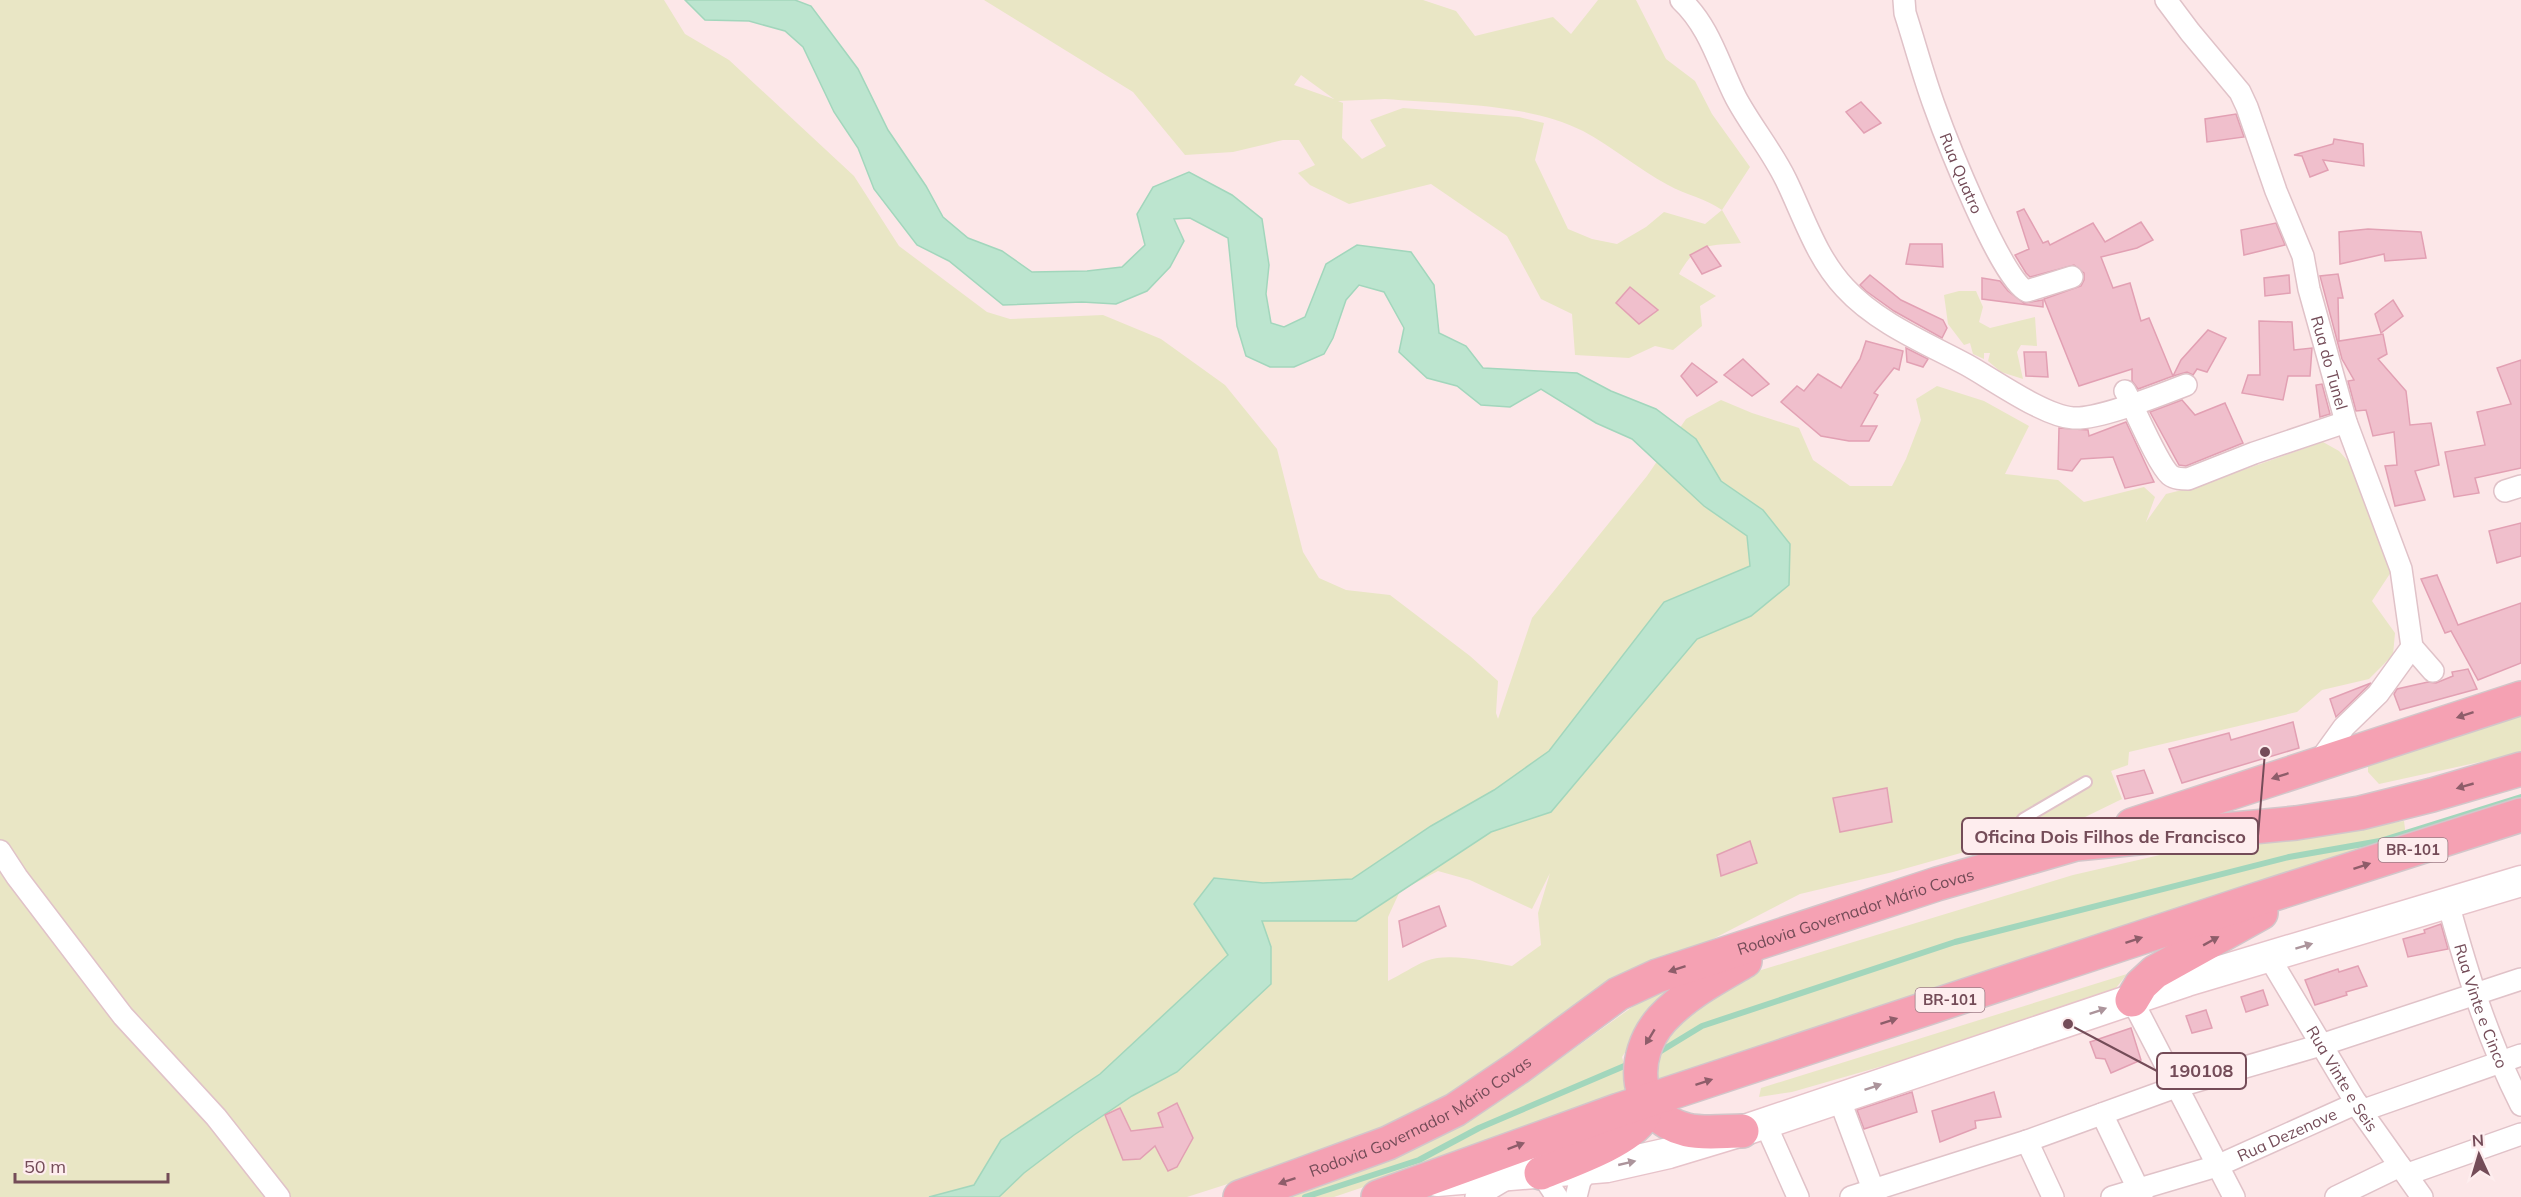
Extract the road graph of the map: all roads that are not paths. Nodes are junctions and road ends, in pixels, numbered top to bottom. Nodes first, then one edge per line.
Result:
1 (1681, 0) edge
2 (1904, 0) edge
3 (2166, 0) edge
4 (2072, 277) dead end
5 (2186, 386) dead end
6 (2128, 397) junction
7 (2346, 422) junction
8 (2412, 646) junction
9 (2433, 671) dead end
10 (2521, 698) edge
11 (2344, 727) junction
12 (2378, 744) junction
13 (2318, 763) junction
14 (2521, 769) edge
15 (2086, 782) dead end
16 (2521, 816) edge
17 (2076, 844) junction
18 (0, 851) edge
19 (1988, 869) junction
20 (2521, 881) edge
21 (2306, 885) junction
22 (2448, 903) junction
23 (1792, 932) junction
24 (2269, 957) junction
25 (2521, 979) edge
26 (2473, 994) junction
27 (2132, 1000) junction
28 (2320, 1045) junction
29 (2521, 1055) edge
30 (2500, 1063) junction
31 (2176, 1087) junction
32 (1839, 1098) junction
33 (1648, 1100) junction
34 (2521, 1105) edge
35 (2359, 1107) junction
36 (2102, 1114) junction
37 (1754, 1127) junction
38 (2521, 1134) edge
39 (2027, 1141) junction
40 (2217, 1166) junction
41 (1588, 1170) junction
42 (2404, 1170) junction
43 (1508, 1177) junction
44 (1422, 1183) junction
45 (1549, 1185) edge
46 (1874, 1193) edge
47 (2139, 1193) edge
48 (279, 1197) edge
49 (1240, 1197) edge
50 (1378, 1197) edge
51 (1476, 1197) edge
52 (1576, 1197) edge
53 (1798, 1197) edge
54 (1851, 1197) edge
55 (2053, 1197) edge
56 (2112, 1197) edge
57 (2234, 1197) edge
58 (2336, 1197) edge
59 (2422, 1197) edge

1 - 6 street
2 - 4 street, Rua Quatro
3 - 7 street, Rua do Tunel
5 - 6 street
6 - 7 street
7 - 8 street, Rua do Tunel
8 - 9 street
8 - 11 street
10 -> 12 highway
11 - 12 street
11 - 13 street
12 - 13 highway
13 -> 17 highway
14 -> 17 highway, Rodovia Governador Mário Covas
15 - 19 lane
21 -> 16 highway, BR-101
17 - 19 highway, Rodovia Governador Mário Covas
18 - 48 street
19 - 23 highway, Rodovia Governador Mário Covas
20 - 22 main road
27 -> 21 highway
33 -> 21 highway, BR-101
24 -> 22 main road
22 - 26 street, Rua Vinte e Cinco
23 -> 33 highway
23 -> 49 highway, Rodovia Governador Mário Covas
24 - 27 main road
24 - 28 street, Rua Vinte e Seis
25 - 26 street
26 - 28 street
26 - 30 street, Rua Vinte e Cinco
27 - 31 street
32 -> 27 main road
28 - 31 street
28 - 35 street, Rua Vinte e Seis
29 - 30 street, Rua Dezenove
30 - 34 street, Rua Vinte e Cinco
30 - 35 street, Rua Dezenove
31 - 36 street
31 - 40 street
32 - 37 main road
32 - 46 street
33 - 37 highway
44 -> 33 highway, BR-101
33 - 45 highway
35 - 40 street, Rua Dezenove
35 - 42 street, Rua Vinte e Seis
36 - 39 street
36 - 47 street
41 -> 37 main road
37 - 53 street
38 - 42 street
39 - 46 street
39 - 55 street
40 - 47 street, Rua Dezenove
40 - 57 street
41 - 45 main road
41 - 52 street
42 - 58 street
42 - 59 street, Rua Vinte e Seis
43 - 44 main road
43 - 45 main road
43 - 51 street
44 - 50 highway, BR-101
46 - 54 street
47 - 56 street, Rua Dezenove

